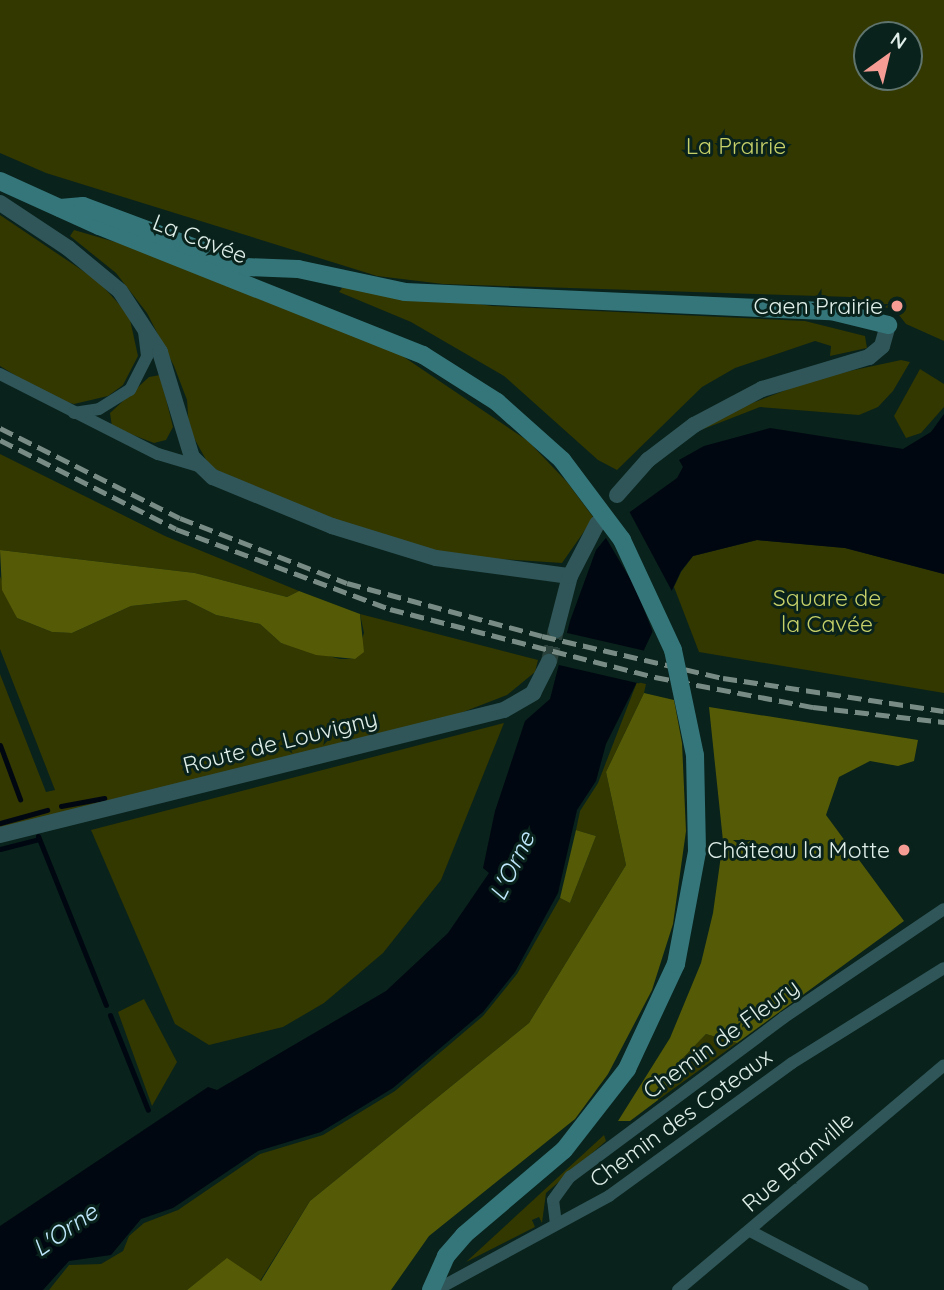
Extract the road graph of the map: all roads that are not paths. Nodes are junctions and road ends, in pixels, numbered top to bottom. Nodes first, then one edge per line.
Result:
1 (0, 181) edge
2 (0, 203) edge
3 (60, 208) junction
4 (142, 321) junction
5 (888, 325) joint
6 (0, 374) edge
7 (70, 412) junction
8 (198, 466) junction
9 (617, 495) dead end
10 (597, 524) dead end
11 (570, 576) junction
12 (556, 630) tunnel mouth
13 (550, 662) tunnel mouth
14 (0, 835) edge
15 (944, 908) edge
16 (944, 968) edge
17 (944, 1065) edge
18 (556, 1224) junction
19 (750, 1231) junction
20 (433, 1290) edge
21 (678, 1290) edge
22 (863, 1290) edge

1 - 3 main road, La Cavée
2 - 4 street
3 - 5 main road
3 - 20 main road, La Cavée, bridge
4 - 7 street
4 - 8 street
5 - 9 street
6 - 7 street
7 - 8 street
8 - 11 street
10 - 11 street
11 - 12 street
13 - 14 street, Route de Louvigny
15 - 18 street, Chemin de Fleury
16 - 18 street, Chemin des Coteaux
17 - 19 street, Rue Branville
18 - 20 street, Chemin des Coteaux
19 - 21 street, Rue Branville
19 - 22 street

